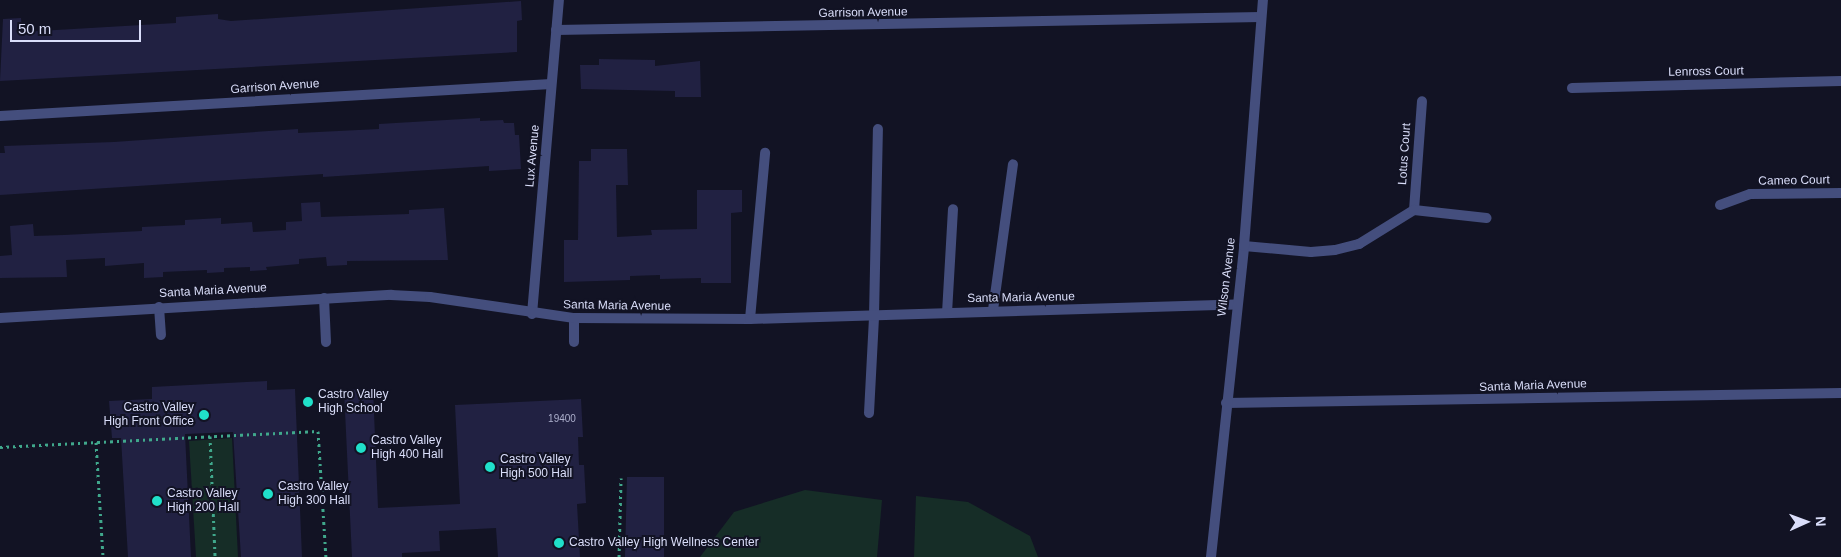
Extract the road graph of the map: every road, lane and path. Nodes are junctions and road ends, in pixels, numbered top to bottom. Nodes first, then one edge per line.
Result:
1 (559, 0) edge
2 (1262, 0) edge
3 (1261, 17) junction
4 (556, 30) junction
5 (1841, 82) edge
6 (551, 84) junction
7 (1572, 88) dead end
8 (1422, 101) dead end
9 (0, 116) edge
10 (878, 129) dead end
11 (765, 153) dead end
12 (1012, 164) dead end
13 (1841, 192) edge
14 (1720, 205) dead end
15 (953, 209) dead end
16 (1414, 210) junction
17 (1487, 218) dead end
18 (1244, 246) junction
19 (324, 298) junction
20 (1235, 305) junction
21 (159, 307) junction
22 (993, 310) junction
23 (947, 313) junction
24 (532, 314) junction
25 (874, 316) junction
26 (0, 318) edge
27 (574, 318) junction
28 (750, 319) junction
29 (161, 335) dead end
30 (326, 342) dead end
31 (574, 342) dead end
32 (1841, 393) edge
33 (1226, 403) junction
34 (868, 413) dead end
35 (210, 436) junction
36 (96, 442) junction
37 (0, 447) edge
38 (621, 478) dead end
39 (103, 557) edge
40 (215, 557) edge
41 (326, 557) edge
42 (619, 557) edge
43 (1211, 557) edge

1 - 4 street, Lux Avenue
2 - 3 street, Wilson Avenue
3 - 4 street, Garrison Avenue
3 - 18 street, Wilson Avenue
4 - 6 street, Lux Avenue
5 - 7 street, Lenross Court
6 - 9 street, Garrison Avenue
6 - 24 street, Lux Avenue
8 - 16 street, Lotus Court
10 - 25 street
11 - 28 street
12 - 22 street
13 - 14 street, Cameo Court
15 - 23 street
16 - 17 street
16 - 18 street
18 - 20 street, Wilson Avenue
19 - 21 street, Santa Maria Avenue
19 - 24 street, Santa Maria Avenue
19 - 30 street
20 - 22 street, Santa Maria Avenue
20 - 33 street, Wilson Avenue
21 - 26 street, Santa Maria Avenue
21 - 29 street
22 - 23 street, Santa Maria Avenue
23 - 25 street, Santa Maria Avenue
24 - 27 street, Santa Maria Avenue
25 - 28 street, Santa Maria Avenue
25 - 34 street
27 - 28 street, Santa Maria Avenue
27 - 31 street
32 - 33 street, Santa Maria Avenue
33 - 43 street, Wilson Avenue
35 - 36 path
35 - 40 path
35 - 41 path
36 - 37 path
36 - 39 path
38 - 42 path

